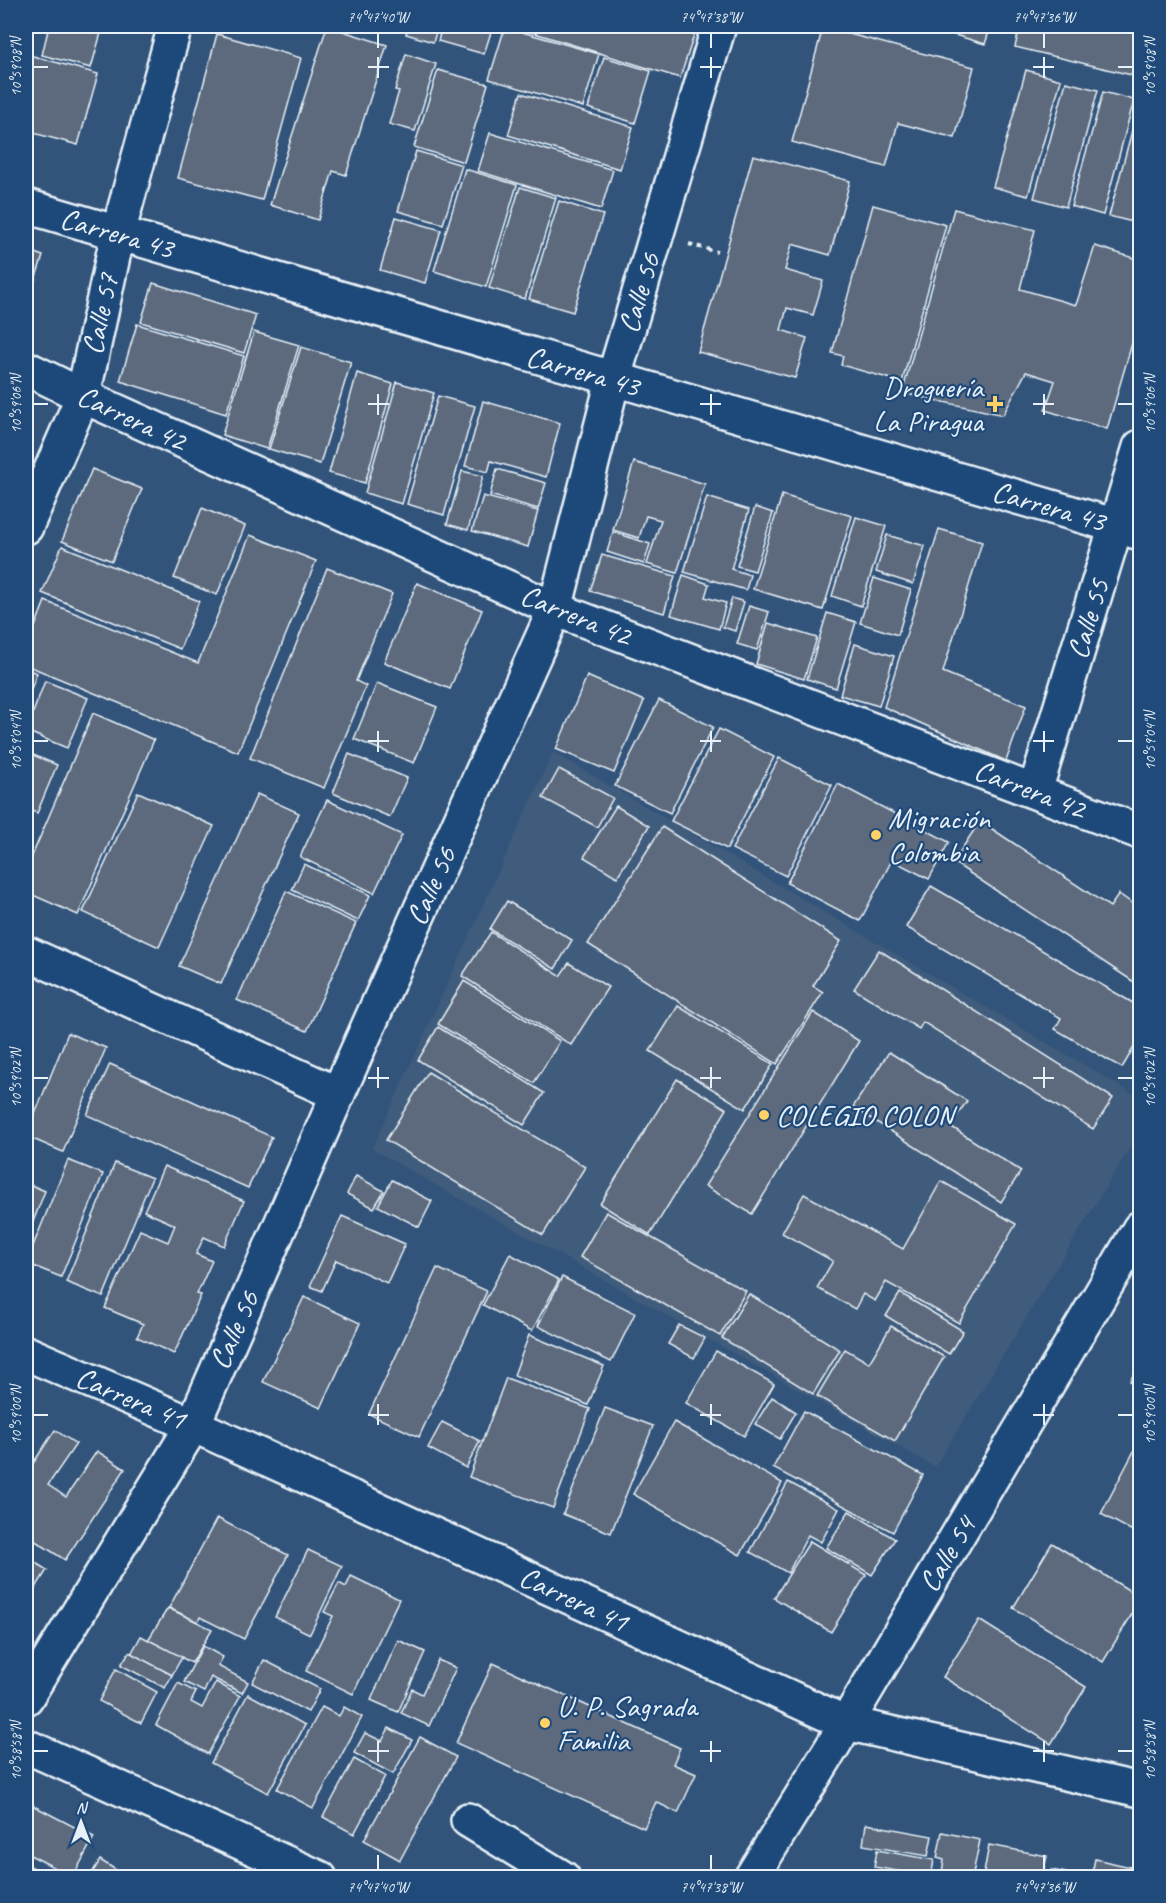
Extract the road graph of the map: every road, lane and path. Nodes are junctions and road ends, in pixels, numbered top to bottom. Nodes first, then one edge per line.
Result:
1 (175, 26) edge
2 (719, 26) edge
3 (26, 206) edge
4 (118, 233) junction
5 (26, 368) edge
6 (613, 380) junction
7 (82, 396) junction
8 (1140, 447) edge
9 (26, 527) edge
10 (1128, 529) edge
11 (555, 609) junction
12 (1035, 791) junction
13 (1140, 832) edge
14 (26, 953) edge
15 (338, 1094) junction
16 (1140, 1228) edge
17 (26, 1353) edge
18 (193, 1425) junction
19 (26, 1698) edge
20 (846, 1723) junction
21 (26, 1746) edge
22 (1140, 1790) edge
23 (468, 1820) dead end
24 (320, 1878) edge
25 (563, 1878) edge
26 (751, 1878) edge

1 - 4 street, Calle 57
2 - 6 street, Calle 56
3 - 4 street, Carrera 43
4 - 6 street, Carrera 43
4 - 7 street, Calle 57
5 - 7 street, Carrera 42
6 - 10 street, Carrera 43
6 - 11 street, Calle 56
7 - 9 street, Calle 57
7 - 11 street, Carrera 42
8 - 10 street, Calle 55
10 - 12 street, Calle 55
11 - 12 street, Carrera 42
11 - 15 street, Calle 56
12 - 13 street, Carrera 42
14 - 15 street
15 - 18 street, Calle 56
16 - 20 street, Calle 54
17 - 18 street, Carrera 41
18 - 19 street, Calle 56
18 - 20 street, Carrera 41
20 - 22 street, Carrera 41
20 - 26 street, Calle 54
21 - 24 street
23 - 25 street

